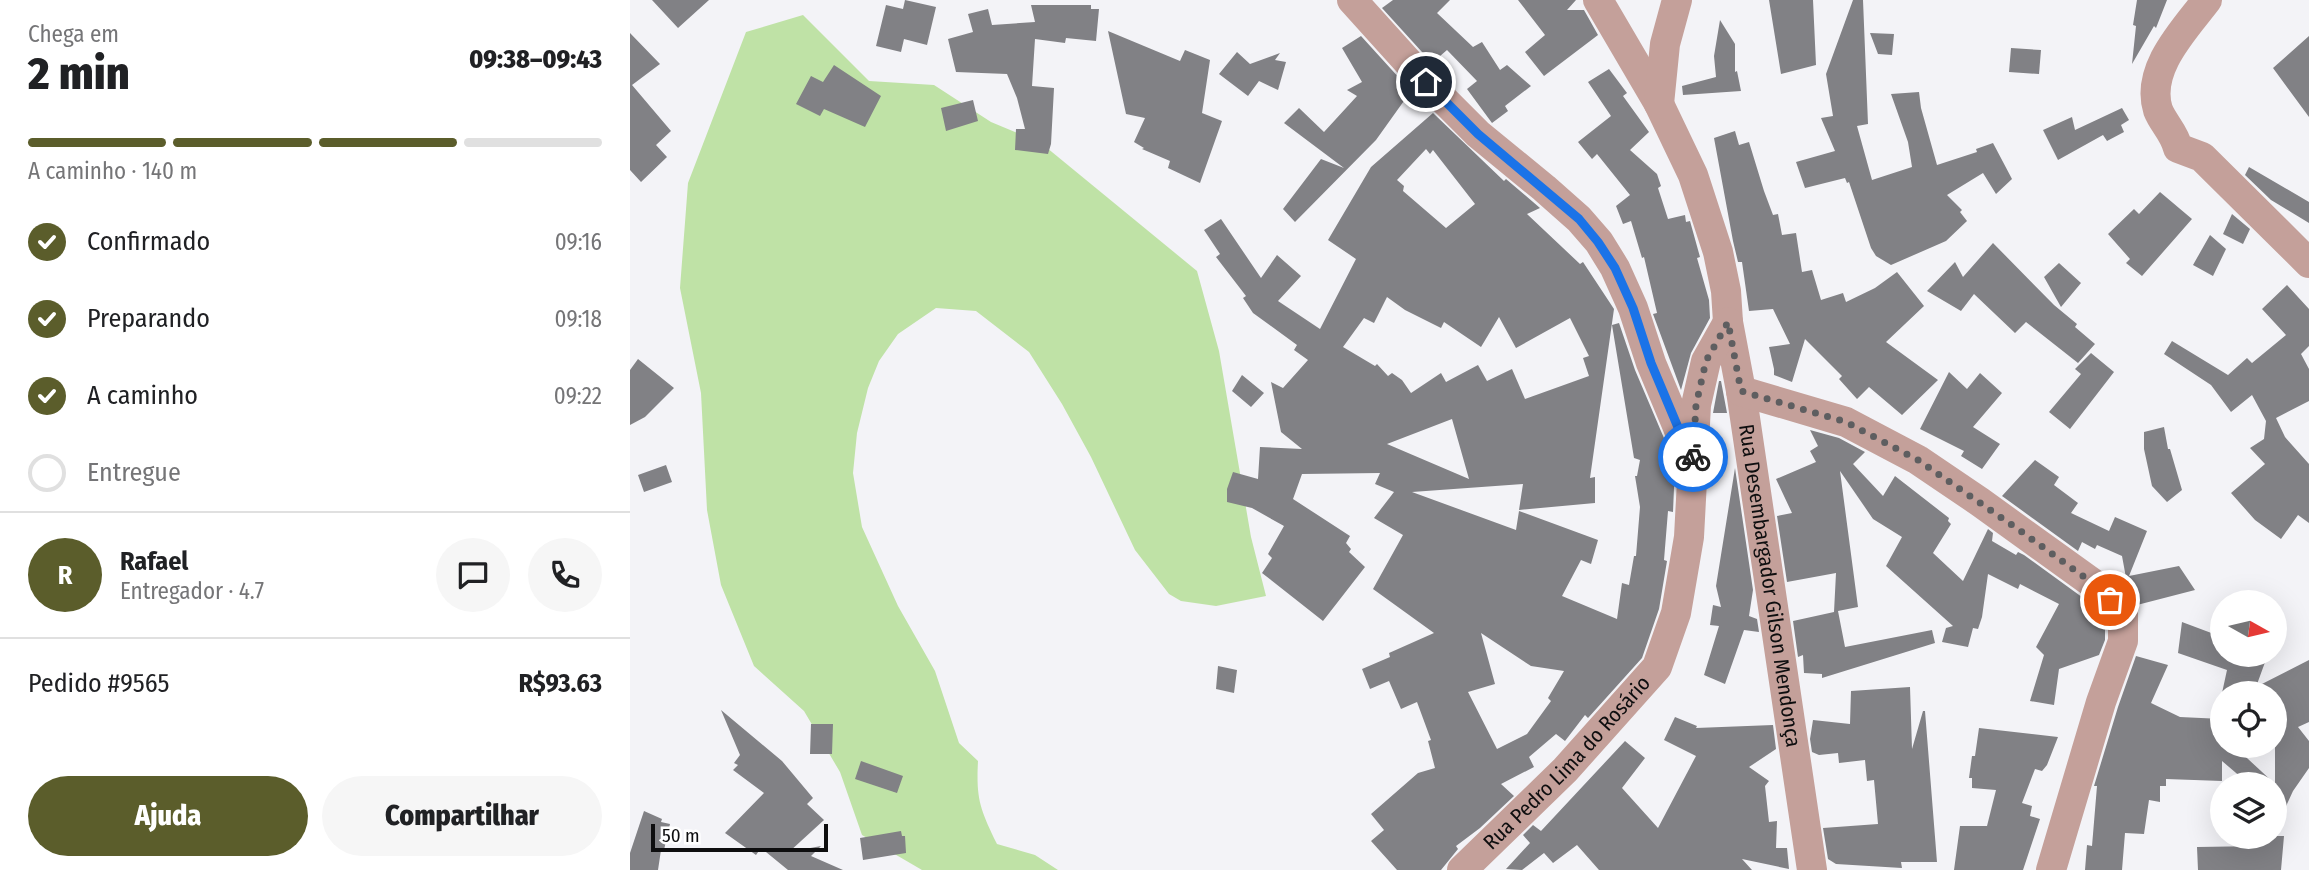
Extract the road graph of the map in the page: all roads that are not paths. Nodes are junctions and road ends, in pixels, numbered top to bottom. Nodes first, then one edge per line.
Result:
1 (1352, 0) edge
2 (1598, 0) edge
3 (1677, 0) edge
4 (2207, 0) edge
5 (1659, 104) junction
6 (2309, 263) edge
7 (1728, 322) junction
8 (1741, 391) junction
9 (1693, 463) junction
10 (1462, 870) edge
11 (1812, 870) edge
12 (2051, 870) edge

1 - 9 street
2 - 5 street, Rua Desembargador Gilson Mendonça
3 - 5 street
4 - 6 street
5 - 7 street, Rua Desembargador Gilson Mendonça
7 - 8 street, Rua Desembargador Gilson Mendonça
7 - 9 street, Rua Pedro Lima do Rosário
8 - 11 street, Rua Desembargador Gilson Mendonça
8 - 12 street
9 - 10 street, Rua Pedro Lima do Rosário

